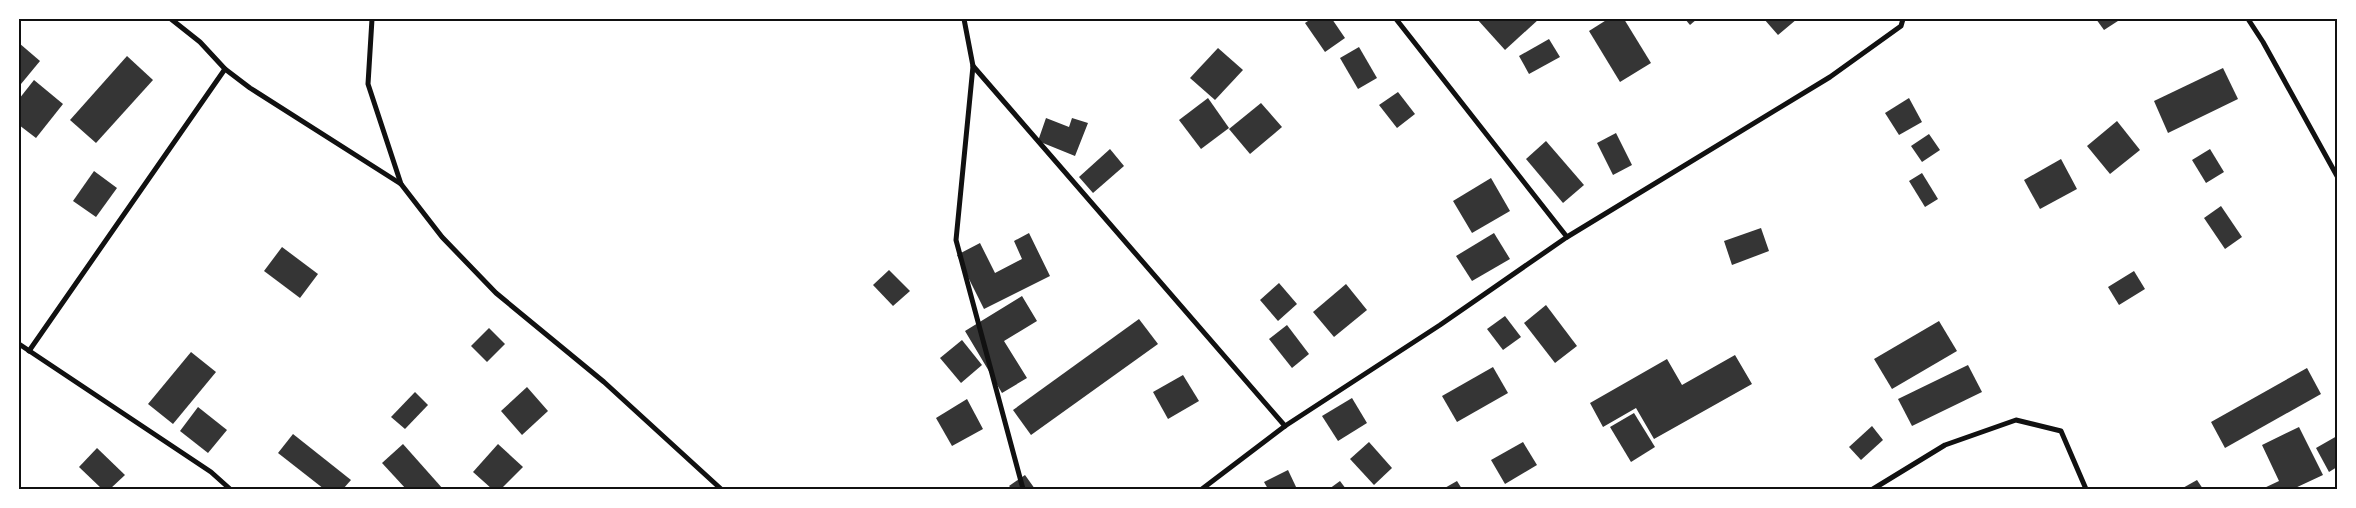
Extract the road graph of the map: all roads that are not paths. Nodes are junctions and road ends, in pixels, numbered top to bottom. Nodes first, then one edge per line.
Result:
1 (171, 19) edge
2 (372, 19) edge
3 (964, 19) edge
4 (1396, 19) edge
5 (1903, 19) edge
6 (2248, 19) edge
7 (973, 66) junction
8 (225, 69) junction
9 (2337, 176) edge
10 (402, 184) junction
11 (1567, 237) junction
12 (19, 344) edge
13 (29, 351) junction
14 (1285, 426) junction
15 (230, 489) edge
16 (721, 489) edge
17 (1023, 489) edge
18 (1202, 489) edge
19 (1873, 489) edge
20 (2086, 489) edge

1 - 8 street
2 - 10 street
3 - 7 street
4 - 11 street
5 - 11 street
6 - 9 street
7 - 14 street
7 - 17 street
8 - 10 street
8 - 13 street
10 - 16 street
11 - 14 street
12 - 13 street
13 - 15 street
14 - 18 street
19 - 20 street

